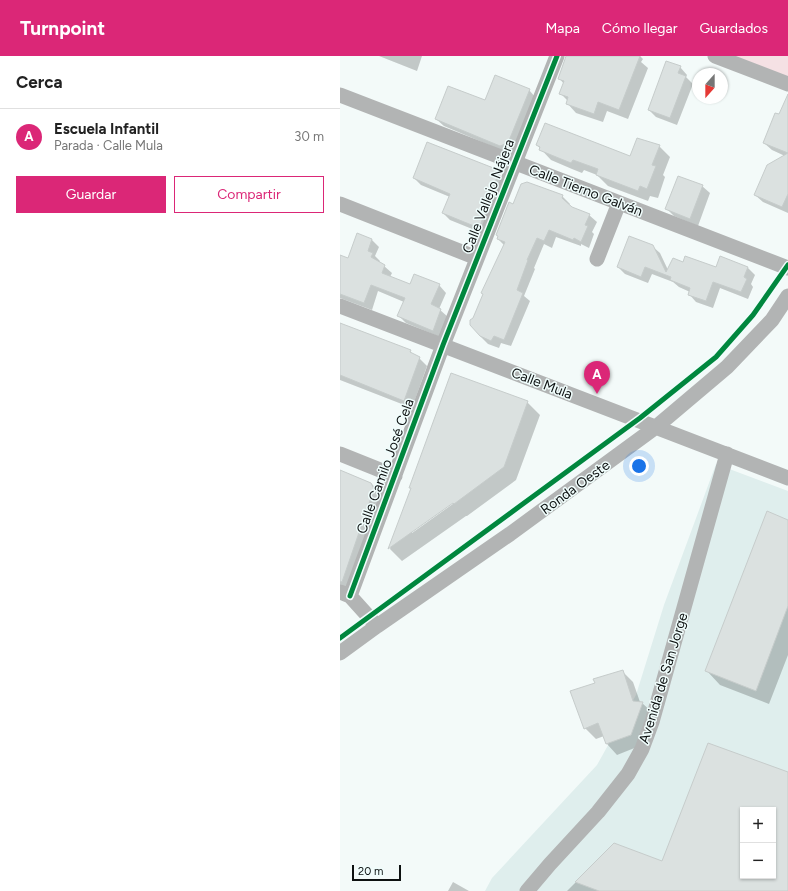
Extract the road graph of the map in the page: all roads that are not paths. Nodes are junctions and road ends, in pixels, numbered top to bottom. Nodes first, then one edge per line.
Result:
1 (557, 56) edge
2 (715, 56) edge
3 (788, 84) edge
4 (340, 95) edge
5 (515, 162) junction
6 (619, 203) junction
7 (340, 204) edge
8 (477, 258) junction
9 (597, 259) dead end
10 (788, 268) edge
11 (788, 296) edge
12 (340, 306) edge
13 (443, 345) junction
14 (656, 427) junction
15 (340, 454) edge
16 (727, 454) junction
17 (395, 476) junction
18 (788, 478) edge
19 (345, 594) edge
20 (377, 626) junction
21 (340, 653) edge
22 (527, 891) edge

1 - 5 street, Calle Vallejo Nájera
2 - 3 street
4 - 5 street, Calle Tierno Galván
5 - 6 street, Calle Tierno Galván
5 - 8 street, Calle Vallejo Nájera
6 - 9 street
6 - 10 street, Calle Tierno Galván
7 - 8 street
8 - 13 street, Calle Vallejo Nájera
11 - 14 street, Ronda Oeste
12 - 13 street, Calle Mula
13 - 14 street, Calle Mula
13 - 17 street, Calle Camilo José Cela
14 - 16 street, Calle Mula
14 - 20 street, Ronda Oeste
15 - 17 street
16 - 18 street, Calle Mula
16 - 22 street, Avenida de San Jorge
17 - 19 street, Calle Camilo José Cela
19 - 20 street
20 - 21 street, Ronda Oeste

